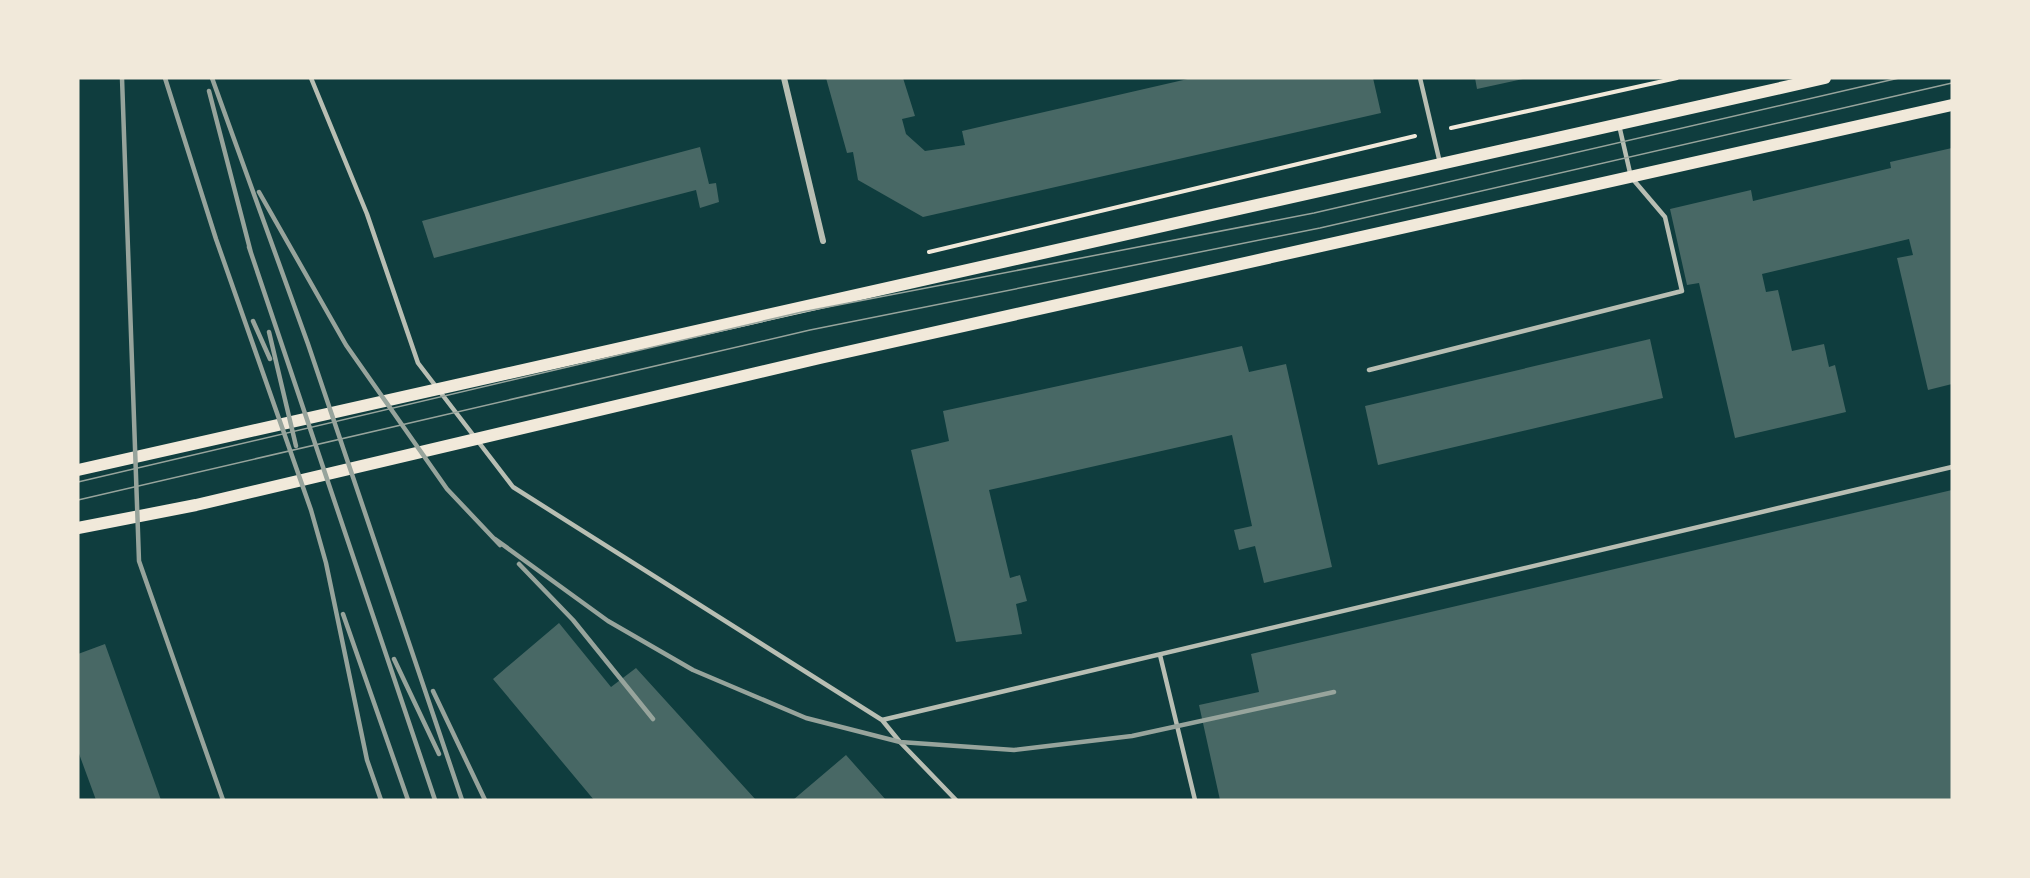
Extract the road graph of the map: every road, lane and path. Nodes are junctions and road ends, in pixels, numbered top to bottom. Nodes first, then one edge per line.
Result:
1 (311, 78) edge
2 (784, 78) edge
3 (1420, 78) edge
4 (1677, 78) edge
5 (1825, 78) edge
6 (1952, 105) edge
7 (1619, 125) junction
8 (1433, 132) junction
9 (1441, 166) junction
10 (1631, 177) junction
11 (823, 241) dead end
12 (925, 253) dead end
13 (1369, 370) dead end
14 (1952, 467) edge
15 (78, 470) edge
16 (78, 528) edge
17 (1160, 655) junction
18 (882, 720) junction
19 (956, 800) edge
20 (1195, 800) edge

1 - 18 lane
2 - 11 street
3 - 8 lane
4 - 8 path
5 - 7 main road
6 - 10 main road
7 - 9 main road
7 - 10 lane
8 - 9 lane
8 - 12 path
9 - 15 main road
10 - 13 lane
10 - 16 main road
14 - 17 lane
17 - 18 lane
17 - 20 lane
18 - 19 lane

